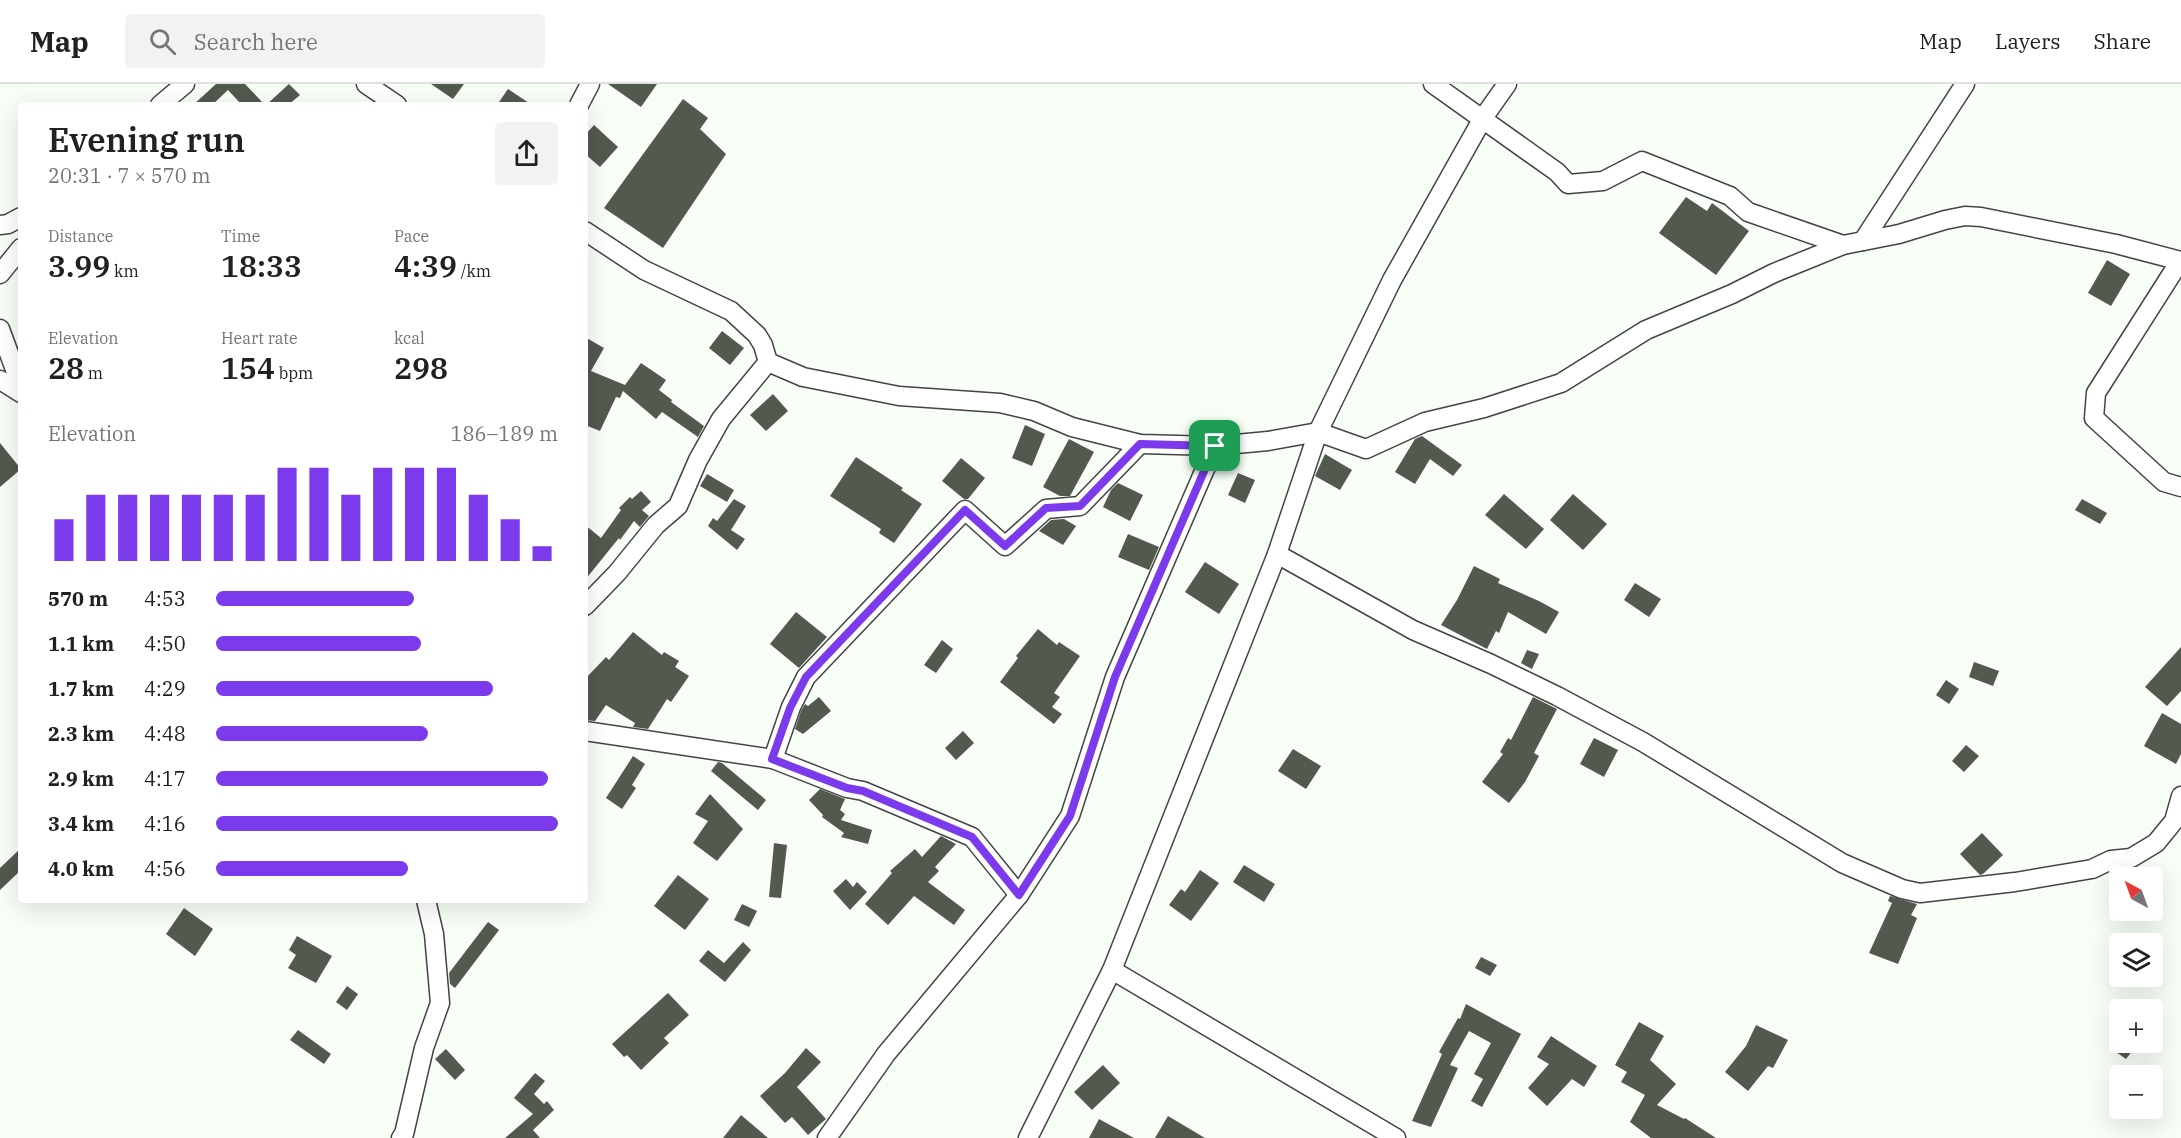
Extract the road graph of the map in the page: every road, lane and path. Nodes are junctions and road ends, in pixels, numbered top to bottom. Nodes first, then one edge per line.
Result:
1 (185, 84) edge
2 (366, 84) edge
3 (590, 84) edge
4 (1433, 84) edge
5 (1507, 84) edge
6 (1965, 84) edge
7 (164, 102) edge
8 (393, 102) edge
9 (581, 102) edge
10 (1483, 118) junction
11 (18, 219) edge
12 (0, 225) edge
13 (588, 233) edge
14 (1863, 241) junction
15 (1843, 245) junction
16 (18, 252) edge
17 (2181, 261) edge
18 (0, 274) edge
19 (0, 329) edge
20 (768, 362) junction
21 (18, 378) edge
22 (0, 380) edge
23 (18, 391) edge
24 (1318, 432) junction
25 (1140, 444) junction
26 (1215, 446) junction
27 (2181, 487) edge
28 (1277, 554) junction
29 (588, 603) edge
30 (588, 731) edge
31 (772, 759) junction
32 (2181, 796) edge
33 (1019, 895) junction
34 (427, 903) edge
35 (1112, 970) junction
36 (401, 1138) edge
37 (827, 1138) edge
38 (1028, 1138) edge
39 (1396, 1138) edge

1 - 7 street
2 - 8 street
3 - 9 street
4 - 10 street
5 - 10 street
6 - 14 street
10 - 15 street
10 - 24 street
11 - 12 street
13 - 20 street
14 - 15 street
14 - 17 street
15 - 24 street
16 - 18 street
17 - 27 street
19 - 21 street
20 - 25 street
20 - 29 street
22 - 23 street
24 - 26 street
24 - 28 street
25 - 26 street
25 - 31 street
26 - 33 street
28 - 32 street
28 - 35 street
30 - 31 street
31 - 33 street
33 - 37 street
34 - 36 street
35 - 38 street
35 - 39 street

